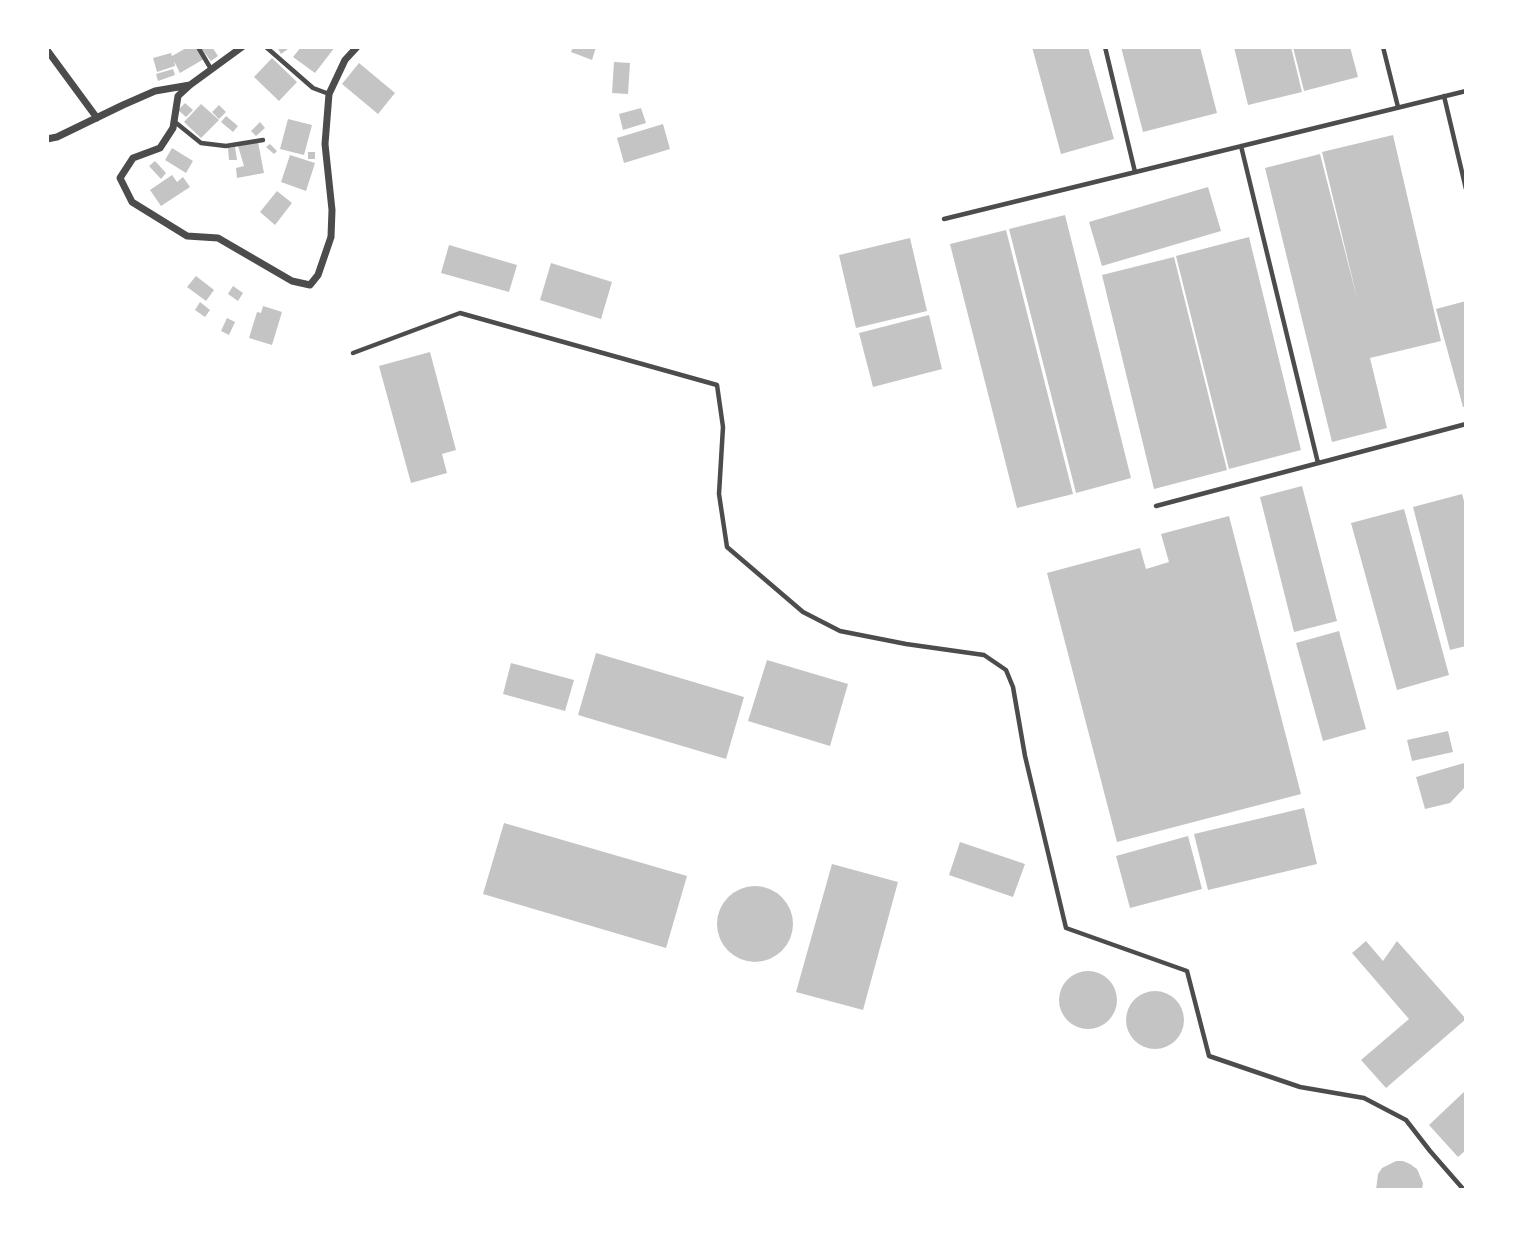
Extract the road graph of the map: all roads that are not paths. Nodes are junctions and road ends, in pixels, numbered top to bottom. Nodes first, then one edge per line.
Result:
1 (198, 47) edge
2 (242, 47) edge
3 (266, 47) edge
4 (357, 47) edge
5 (1105, 47) edge
6 (1383, 47) edge
7 (47, 50) edge
8 (211, 69) junction
9 (190, 85) junction
10 (1466, 91) edge
11 (329, 94) junction
12 (1444, 96) junction
13 (1398, 107) junction
14 (97, 118) junction
15 (174, 122) junction
16 (47, 139) edge
17 (263, 140) dead end
18 (1241, 146) junction
19 (1135, 172) junction
20 (1466, 189) edge
21 (944, 219) dead end
22 (353, 353) dead end
23 (1466, 424) edge
24 (1318, 463) junction
25 (1156, 506) dead end
26 (1464, 1190) edge

1 - 8 lane
2 - 8 street
3 - 11 lane
4 - 11 street
5 - 19 lane
6 - 13 lane
7 - 14 street
8 - 9 street
9 - 14 street
9 - 15 street
10 - 12 lane
11 - 15 street
12 - 13 lane
12 - 20 lane
13 - 18 lane
14 - 16 street
15 - 17 lane
18 - 19 lane
18 - 24 lane
19 - 21 lane
22 - 26 lane
23 - 24 lane
24 - 25 lane

